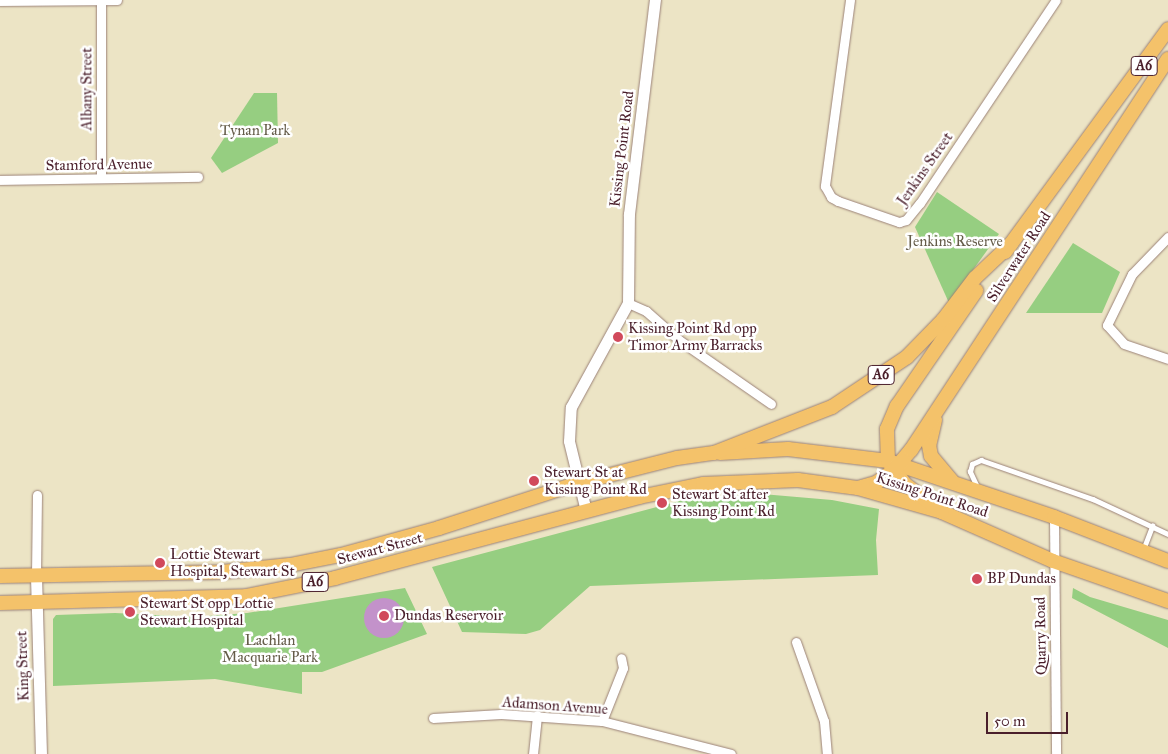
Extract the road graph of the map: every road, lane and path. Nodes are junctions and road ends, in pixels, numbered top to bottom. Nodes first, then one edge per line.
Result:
1 (101, 0) edge
2 (117, 0) edge
3 (655, 0) edge
4 (850, 0) edge
5 (1056, 0) edge
6 (0, 1) edge
7 (1168, 29) edge
8 (1168, 59) edge
9 (198, 177) dead end
10 (101, 178) junction
11 (0, 180) edge
12 (1168, 237) edge
13 (1011, 244) junction
14 (628, 303) junction
15 (1168, 360) edge
16 (771, 404) dead end
17 (940, 405) junction
18 (714, 453) junction
19 (894, 465) junction
20 (952, 481) junction
21 (578, 482) junction
22 (858, 488) junction
23 (982, 491) junction
24 (37, 495) dead end
25 (586, 511) junction
26 (942, 512) junction
27 (1054, 517) junction
28 (1152, 526) junction
29 (1168, 534) edge
30 (1143, 551) junction
31 (1053, 561) junction
32 (1168, 561) edge
33 (0, 576) edge
34 (36, 576) junction
35 (1168, 601) edge
36 (0, 603) edge
37 (36, 603) junction
38 (796, 642) dead end
39 (621, 658) dead end
40 (537, 715) junction
41 (432, 718) dead end
42 (602, 721) junction
43 (42, 754) edge
44 (533, 754) edge
45 (731, 754) edge
46 (827, 754) edge
47 (1056, 754) edge

1 - 2 street
1 - 6 street
1 - 10 street, Albany Street
3 - 14 street, Kissing Point Road
4 - 5 street, Jenkins Street
7 - 13 main road, Silverwater Road / A6
8 - 17 main road, Silverwater Road / A6
9 - 10 street, Stamford Avenue
10 - 11 street, Stamford Avenue
12 - 15 street
13 - 18 main road, Silverwater Road / A6
13 - 19 main road, Silverwater Road / A6
14 - 16 street
14 - 21 street, Kissing Point Road
17 - 19 main road, Silverwater Road / A6
17 - 20 main road
18 - 19 main road, Kissing Point Road
18 - 21 main road, Kissing Point Road / A6
19 - 20 main road, Kissing Point Road
19 - 22 main road, Silverwater Road / A6
19 - 26 main road
20 - 23 main road, Kissing Point Road
21 - 25 street, Kissing Point Road
21 - 34 main road, Stewart Street / A6
22 - 25 main road, Kissing Point Road / A6
22 - 26 main road, Kissing Point Road
23 - 27 main road, Kissing Point Road
23 - 28 lane
24 - 34 street
25 - 37 main road, Stewart Street / A6
26 - 31 main road, Kissing Point Road
27 - 30 main road, Kissing Point Road
27 - 31 street, Quarry Road
28 - 29 lane
28 - 30 lane
30 - 32 main road, Kissing Point Road
31 - 35 main road, Kissing Point Road
31 - 47 street, Quarry Road
33 - 34 main road, Stewart Street / A6
34 - 37 street, King Street
36 - 37 main road, Stewart Street / A6
37 - 43 street, King Street
38 - 46 street
39 - 42 street
40 - 41 street, Adamson Avenue
40 - 42 street, Adamson Avenue
40 - 44 street
42 - 45 street, Adamson Avenue

